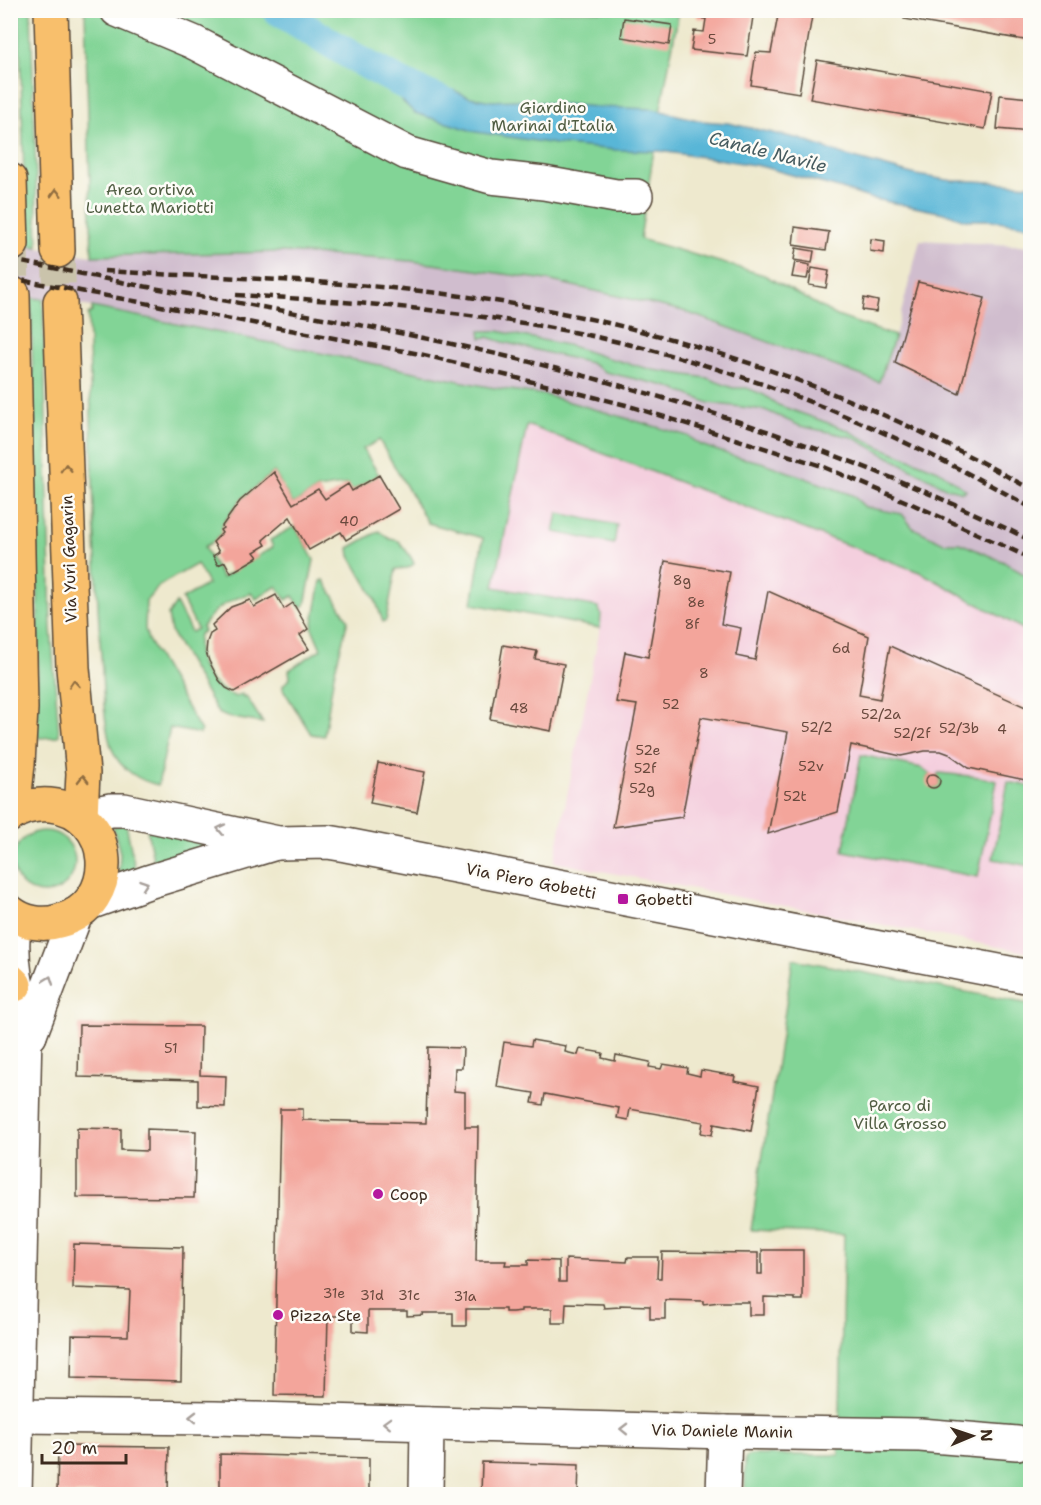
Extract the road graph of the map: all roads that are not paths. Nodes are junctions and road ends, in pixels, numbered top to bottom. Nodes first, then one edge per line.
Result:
1 (117, 10) edge
2 (53, 11) edge
3 (10, 180) edge
4 (636, 196) dead end
5 (12, 244) dead end
6 (58, 251) tunnel mouth
7 (13, 294) dead end
8 (60, 302) tunnel mouth
9 (12, 814) edge
10 (81, 816) junction
11 (278, 843) junction
12 (82, 909) junction
13 (12, 915) edge
14 (1030, 977) edge
15 (13, 983) edge
16 (30, 1035) junction
17 (16, 1416) junction
18 (427, 1424) junction
19 (725, 1432) junction
20 (1017, 1443) dead end
21 (15, 1494) edge
22 (426, 1494) edge
23 (723, 1494) edge

1 - 4 street
6 -> 2 main road
3 - 5 main road
7 - 9 main road
10 -> 8 main road, Via Yuri Gagarin
9 - 10 main road
11 -> 10 street, Via Piero Gobetti
10 - 12 main road
12 -> 11 street, Via Piero Gobetti
11 - 14 street, Via Piero Gobetti
12 - 13 main road
16 -> 12 street
13 - 15 street
15 - 16 street
16 - 17 street
18 -> 17 street, Via Daniele Manin
17 - 21 street
19 -> 18 street, Via Daniele Manin
18 - 22 street
19 - 20 street, Via Daniele Manin
19 - 23 street

